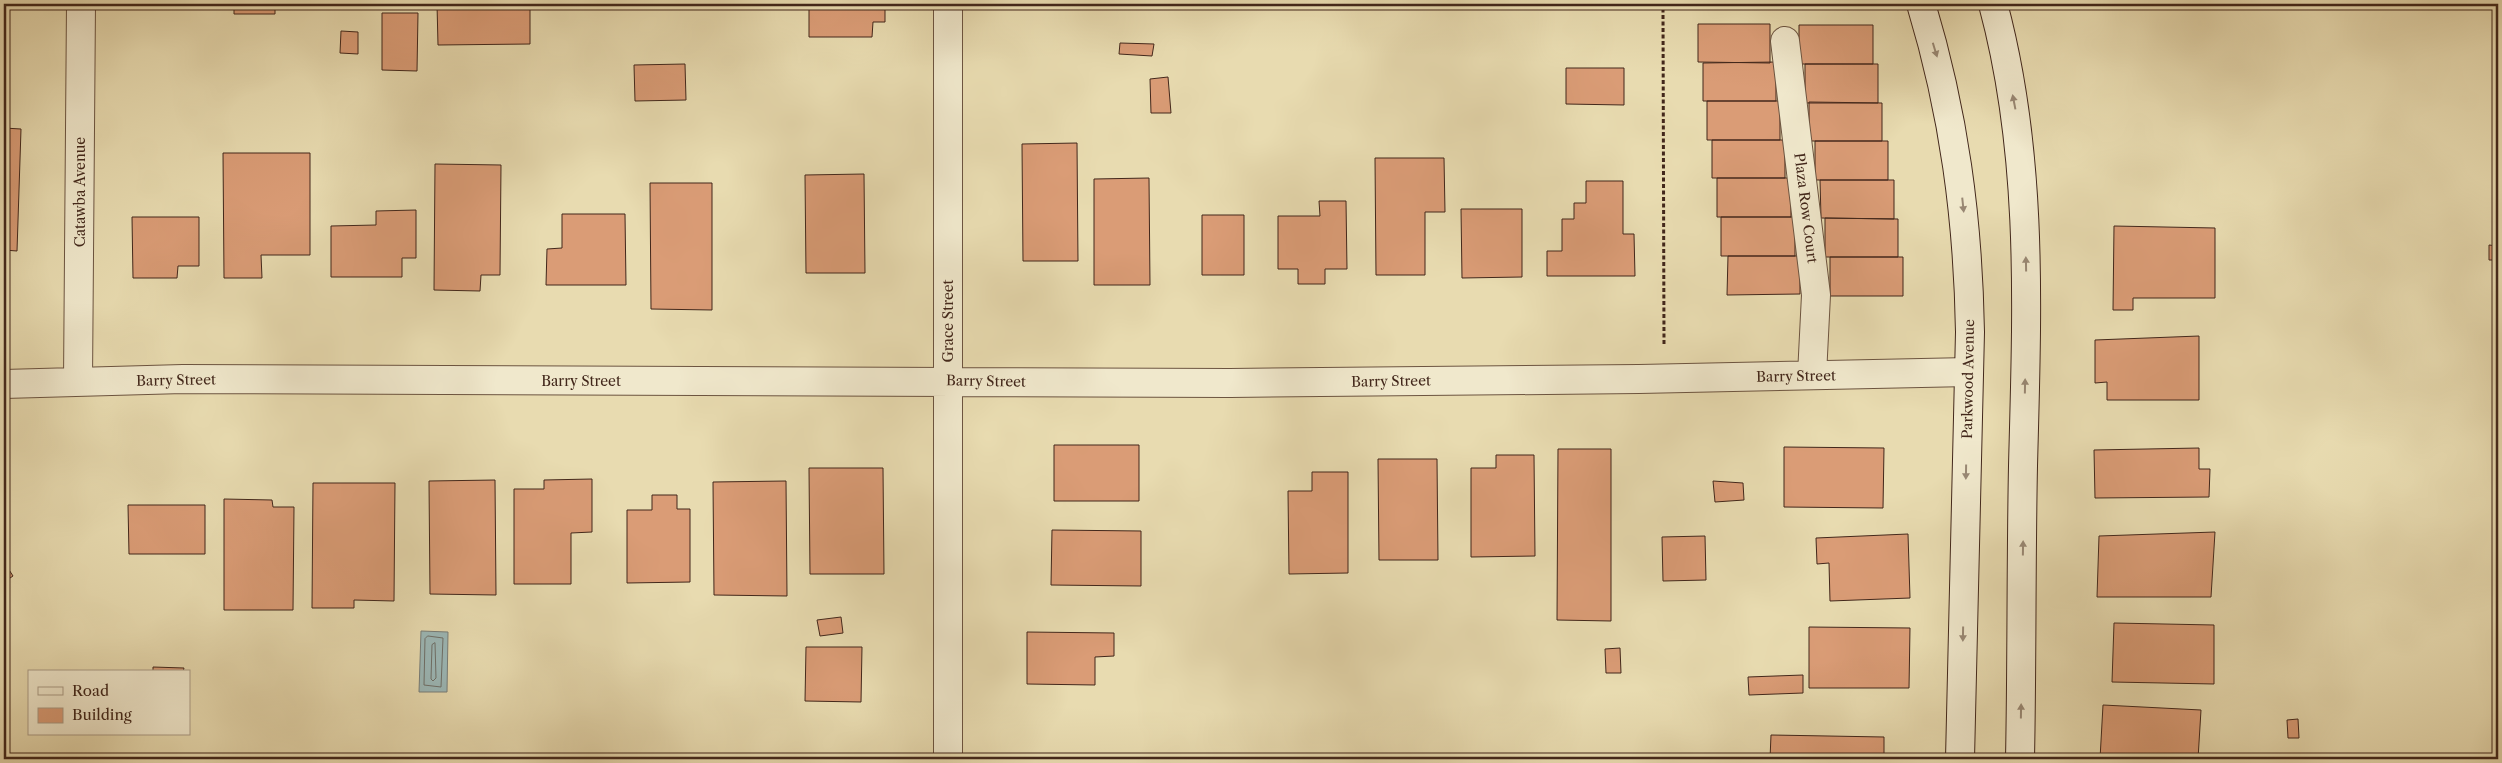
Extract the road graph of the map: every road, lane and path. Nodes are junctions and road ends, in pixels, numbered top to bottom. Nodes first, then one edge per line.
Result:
1 (81, 4) edge
2 (948, 4) edge
3 (1667, 4) edge
4 (1798, 4) edge
5 (1832, 4) edge
6 (1921, 4) edge
7 (1994, 4) edge
8 (1785, 41) dead end
9 (1664, 353) dead end
10 (1969, 372) junction
11 (1812, 375) junction
12 (948, 380) junction
13 (78, 381) junction
14 (4, 384) edge
15 (948, 759) edge
16 (1960, 759) edge
17 (2020, 759) edge

1 - 13 street, Catawba Avenue
2 - 12 street, Grace Street
3 - 9 path
4 - 5 path
6 -> 10 street, Parkwood Avenue
17 -> 7 street
8 - 11 street, Plaza Row Court
10 - 11 street, Barry Street
10 -> 16 street, Parkwood Avenue
11 - 12 street, Barry Street
12 - 13 street, Barry Street
12 - 15 street, Grace Street
13 - 14 street, Barry Street

